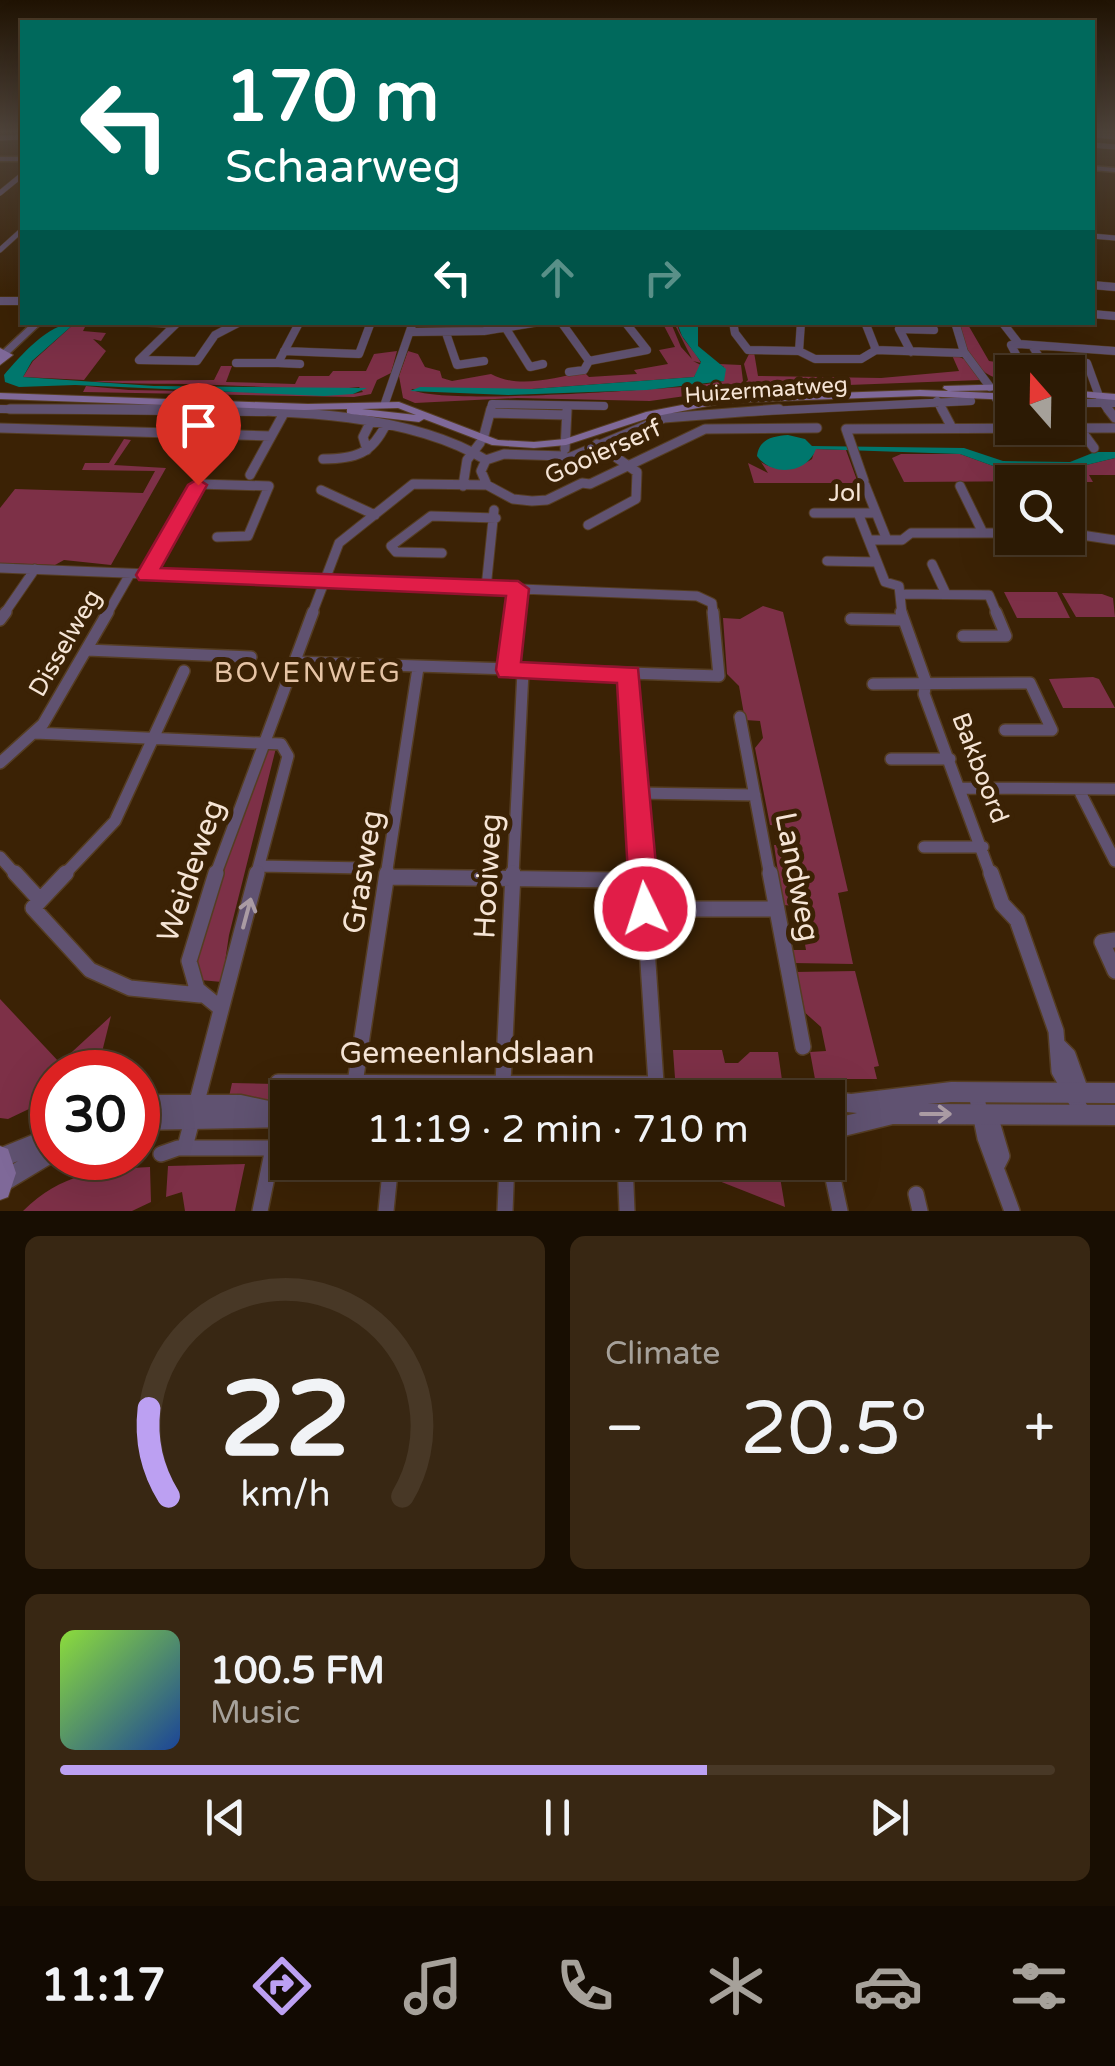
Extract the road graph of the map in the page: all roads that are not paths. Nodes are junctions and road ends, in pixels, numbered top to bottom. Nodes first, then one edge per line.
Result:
1 (20, 232) edge
2 (0, 250) edge
3 (33, 325) edge
4 (175, 325) edge
5 (235, 325) edge
6 (301, 325) edge
7 (370, 325) edge
8 (518, 325) edge
9 (562, 325) edge
10 (627, 325) edge
11 (734, 325) edge
12 (801, 325) edge
13 (865, 325) edge
14 (956, 325) edge
15 (1004, 325) edge
16 (412, 327) edge
17 (505, 327) junction
18 (934, 330) dead end
19 (446, 333) junction
20 (1018, 344) junction
21 (1033, 347) junction
22 (748, 350) junction
23 (876, 350) junction
24 (284, 351) junction
25 (799, 351) junction
26 (1115, 351) edge
27 (911, 352) junction
28 (960, 352) junction
29 (1, 354) edge
30 (744, 360) dead end
31 (588, 361) junction
32 (484, 362) dead end
33 (236, 363) dead end
34 (278, 363) junction
35 (1087, 363) dead end
36 (300, 364) dead end
37 (543, 364) dead end
38 (569, 372) dead end
39 (992, 392) junction
40 (995, 392) edge
41 (972, 395) junction
42 (0, 396) edge
43 (995, 397) edge
44 (1104, 399) edge
45 (137, 401) junction
46 (937, 401) junction
47 (846, 404) junction
48 (0, 406) edge
49 (604, 406) dead end
50 (229, 410) junction
51 (567, 410) junction
52 (748, 410) junction
53 (284, 412) junction
54 (376, 415) junction
55 (1115, 418) edge
56 (995, 427) edge
57 (1085, 427) edge
58 (0, 428) edge
59 (817, 428) dead end
60 (849, 428) junction
61 (952, 428) junction
62 (1115, 428) edge
63 (751, 429) junction
64 (216, 434) junction
65 (271, 436) junction
66 (1085, 439) edge
67 (597, 444) junction
68 (479, 445) junction
69 (568, 448) junction
70 (1094, 448) dead end
71 (364, 451) junction
72 (538, 457) junction
73 (323, 459) dead end
74 (486, 460) junction
75 (627, 465) junction
76 (250, 475) dead end
77 (487, 484) junction
78 (463, 486) junction
79 (960, 486) dead end
80 (321, 490) dead end
81 (496, 506) junction
82 (814, 513) dead end
83 (858, 513) junction
84 (876, 513) junction
85 (375, 514) junction
86 (588, 524) dead end
87 (984, 533) junction
88 (995, 533) edge
89 (1085, 533) edge
90 (217, 537) dead end
91 (868, 540) junction
92 (887, 540) junction
93 (1115, 540) edge
94 (442, 553) dead end
95 (828, 562) dead end
96 (877, 562) junction
97 (932, 564) dead end
98 (0, 568) edge
99 (35, 569) junction
100 (130, 574) junction
101 (146, 575) junction
102 (324, 582) junction
103 (486, 588) junction
104 (518, 589) junction
105 (902, 594) junction
106 (946, 594) junction
107 (851, 619) dead end
108 (0, 620) edge
109 (903, 620) junction
110 (962, 636) dead end
111 (87, 650) junction
112 (251, 656) dead end
113 (295, 662) junction
114 (418, 668) junction
115 (184, 671) dead end
116 (515, 671) junction
117 (629, 675) junction
118 (926, 682) junction
119 (873, 684) dead end
120 (740, 717) dead end
121 (1005, 730) dead end
122 (35, 732) junction
123 (152, 739) junction
124 (266, 744) junction
125 (891, 758) dead end
126 (950, 759) junction
127 (0, 763) edge
128 (960, 788) junction
129 (1079, 790) junction
130 (1115, 790) edge
131 (636, 794) junction
132 (755, 795) junction
133 (924, 847) dead end
134 (983, 847) junction
135 (0, 857) edge
136 (1115, 861) edge
137 (260, 866) junction
138 (364, 868) dead end
139 (388, 877) junction
140 (513, 879) junction
141 (615, 880) dead end
142 (38, 898) junction
143 (645, 909) junction
144 (777, 909) junction
145 (1115, 940) edge
146 (1115, 971) edge
147 (201, 995) junction
148 (220, 1007) junction
149 (803, 1046) dead end
150 (355, 1080) edge
151 (503, 1080) edge
152 (655, 1080) edge
153 (976, 1092) junction
154 (1076, 1092) junction
155 (1115, 1092) edge
156 (845, 1104) edge
157 (160, 1108) edge
158 (192, 1113) junction
159 (270, 1115) edge
160 (983, 1115) junction
161 (1084, 1115) junction
162 (1115, 1115) edge
163 (160, 1117) edge
164 (845, 1125) edge
165 (184, 1148) junction
166 (270, 1148) edge
167 (30, 1152) edge
168 (160, 1154) dead end
169 (30, 1163) edge
170 (1, 1172) edge
171 (270, 1180) edge
172 (389, 1180) edge
173 (507, 1180) edge
174 (626, 1180) edge
175 (833, 1180) edge
176 (260, 1211) edge
177 (386, 1211) edge
178 (506, 1211) edge
179 (627, 1211) edge
180 (840, 1211) edge
181 (1012, 1211) edge

1 - 2 street
3 - 29 street
4 - 5 street
6 - 24 street
7 - 24 street
8 - 17 street
9 - 31 street
10 - 31 street
11 - 22 street
12 - 25 street
13 - 23 street
14 - 28 street
15 - 20 street
16 - 19 street
16 - 54 street
17 - 19 street
17 - 37 street
18 - 27 street
19 - 32 street
20 - 21 street
20 - 21 street
21 - 26 street
22 - 25 street
22 - 30 street
23 - 25 street
23 - 27 street
24 - 34 street
27 - 28 street
28 - 39 street
31 - 38 street
33 - 34 street
34 - 36 street
35 - 44 street
39 - 40 main road, Huizermaatweg
39 - 41 main road, Huizermaatweg
39 - 43 street
41 - 46 street, Huizermaatweg
41 - 69 main road, Huizermaatweg
42 - 45 main road, Huizermaatweg
44 - 55 street
45 - 48 main road, Huizermaatweg
45 - 54 main road, Huizermaatweg
46 - 47 street, Huizermaatweg
46 - 61 street
47 - 52 street, Huizermaatweg
47 - 60 street, Jol
48 - 50 street, Huizermaatweg
49 - 51 street
50 - 53 street, Huizermaatweg
50 - 64 street
51 - 68 street
51 - 69 street
52 - 63 street
52 - 67 street, Huizermaatweg
53 - 54 street, Huizermaatweg
53 - 65 street
54 - 68 street, Huizermaatweg
54 - 68 main road, Huizermaatweg
54 - 71 street
54 - 71 street
56 - 61 street
57 - 62 street
58 - 64 street
59 - 63 street, Gooierserf
60 - 61 street
60 - 84 street, Jol
63 - 75 street, Gooierserf
64 - 65 street
65 - 76 street
66 - 70 street
67 - 69 street, Huizermaatweg
67 - 75 street
68 - 69 main road, Huizermaatweg
68 - 74 street, Huizermaatweg
68 - 78 street
69 - 72 street, Huizermaatweg
69 - 72 street, Huizermaatweg
71 - 73 street
72 - 74 street, Huizermaatweg
74 - 77 street
75 - 81 street, Gooierserf
75 - 86 street
77 - 78 street
77 - 81 street, Gooierserf
78 - 85 street, Weideweg
79 - 87 street
80 - 85 street
81 - 94 street
81 - 103 street
82 - 83 street, Jol
83 - 84 street, Jol
83 - 91 street
84 - 92 street, Jol
85 - 102 street, Weideweg
87 - 88 street
87 - 92 street
89 - 93 street
90 - 101 street
91 - 92 street
91 - 96 street
95 - 96 street
96 - 105 street
97 - 106 street
98 - 99 street
99 - 100 street
99 - 108 street
100 - 101 street
100 - 111 street, Disselweg
101 - 102 street
102 - 103 street
102 - 113 street, Weideweg
103 - 104 street
104 - 116 street, Hooiweg
104 - 117 street
105 - 106 street
105 - 109 street, Bakboord
106 - 110 street
107 - 109 street
109 - 118 street, Bakboord
111 - 112 street
111 - 122 street, Disselweg
113 - 114 street
113 - 124 street, Weideweg
114 - 116 street
114 - 139 street, Grasweg
115 - 123 street
116 - 117 street
116 - 140 street, Hooiweg
117 - 131 street
118 - 119 street
118 - 121 street
118 - 126 street, Bakboord
120 - 132 street, Landweg
122 - 123 street
122 - 127 street, Disselweg
123 - 124 street
123 - 142 street
124 - 137 street
124 - 147 street, Weideweg
125 - 126 street
126 - 128 street, Bakboord
128 - 129 street
128 - 134 street, Bakboord
129 - 130 street
129 - 136 street
131 - 132 street
131 - 143 street
132 - 144 street, Landweg
133 - 134 street
134 - 154 street, Bakboord
135 - 142 street
137 - 138 street
148 -> 137 street
139 - 140 street
139 - 150 street, Grasweg
140 - 141 street
140 - 151 street, Hooiweg
142 - 147 street
143 - 144 street
143 - 152 street
144 - 149 street, Landweg
145 - 146 street
147 - 148 street
148 - 158 street
153 - 154 street
153 - 156 street
153 - 160 street
154 - 155 street
154 - 161 street, Bakboord
157 - 158 street
158 - 159 street
158 - 163 street
158 - 165 street
160 - 161 street
164 -> 160 street
160 - 181 street
161 - 162 street
165 - 166 street
165 - 168 street
167 - 170 street
169 - 170 street
171 - 176 street
172 - 177 street
173 - 178 street
174 - 179 street
175 - 180 street

